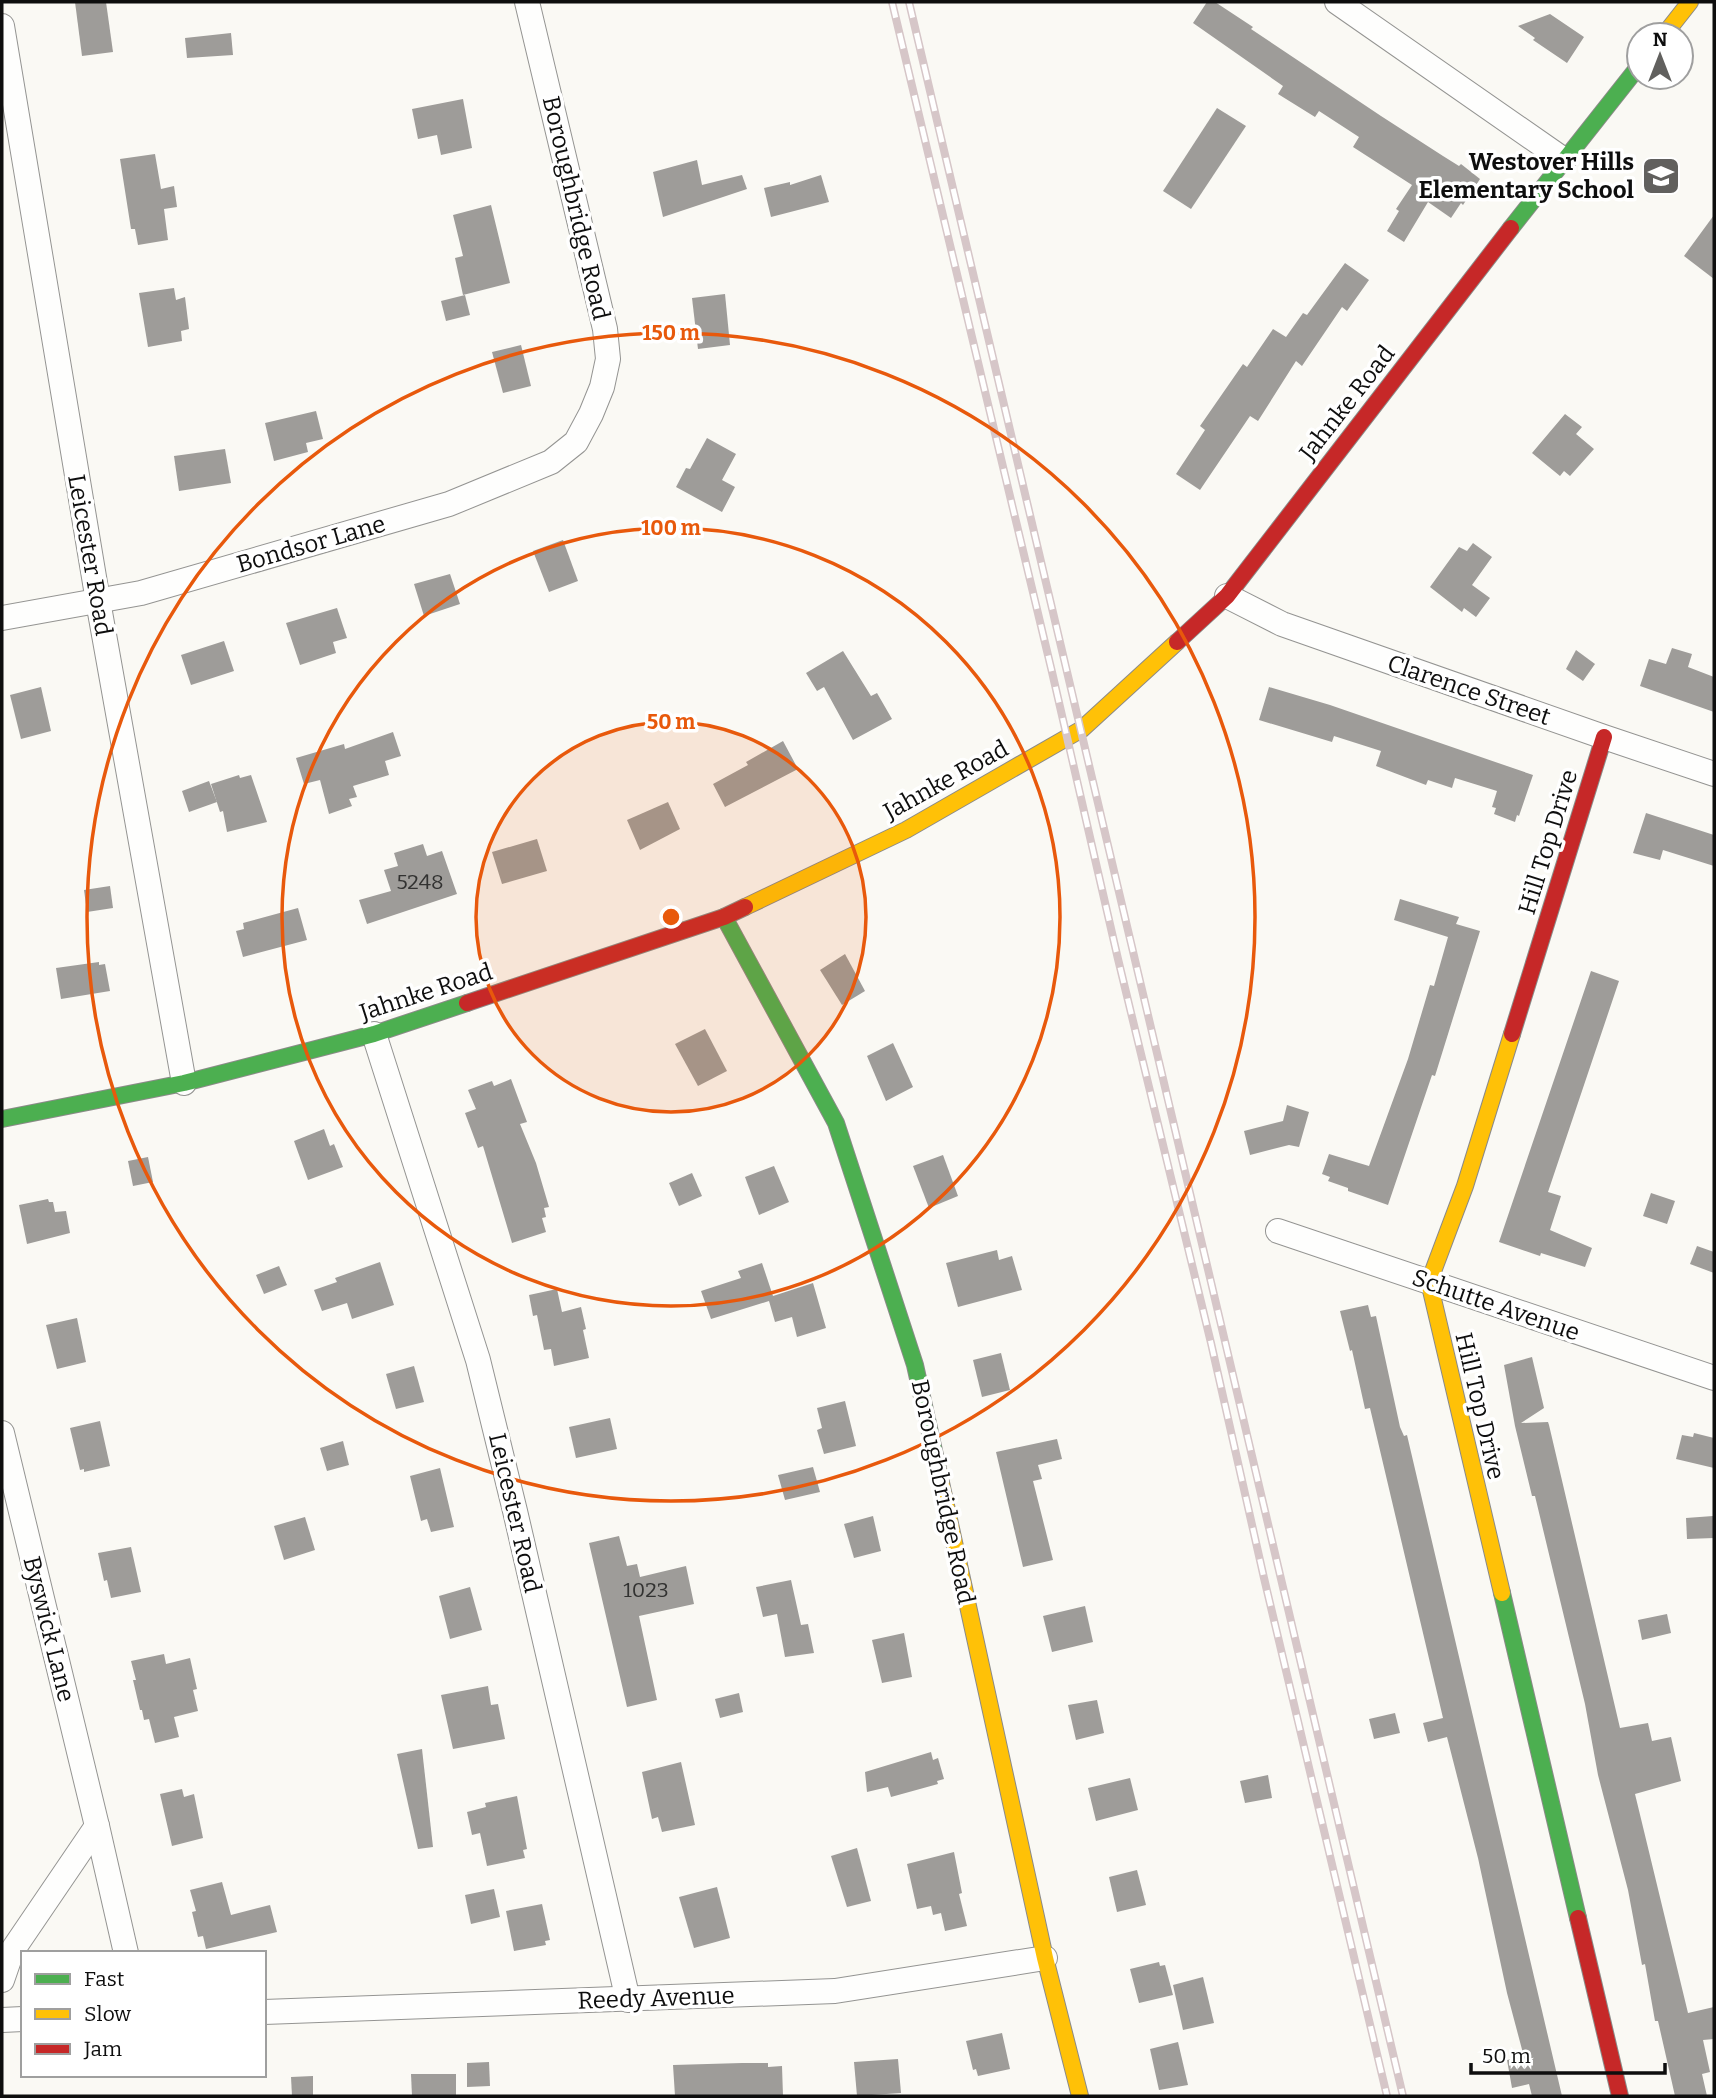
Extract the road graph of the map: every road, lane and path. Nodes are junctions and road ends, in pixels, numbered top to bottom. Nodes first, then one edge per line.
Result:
1 (527, 2) edge
2 (1337, 2) edge
3 (1690, 2) edge
4 (1675, 21) edge
5 (2, 26) edge
6 (1625, 84) edge
7 (1564, 160) junction
8 (592, 414) joint
9 (1227, 596) junction
10 (98, 601) junction
11 (2, 618) edge
12 (1604, 737) junction
13 (1714, 774) edge
14 (724, 917) junction
15 (374, 1034) junction
16 (184, 1083) junction
17 (2, 1119) edge
18 (1278, 1231) dead end
19 (1429, 1282) junction
20 (1714, 1378) edge
21 (2, 1433) edge
22 (97, 1825) junction
23 (126, 1951) edge
24 (1045, 1958) junction
25 (2, 1980) edge
26 (628, 2000) junction
27 (266, 2012) edge
28 (21, 2019) edge
29 (2, 2020) edge
30 (1080, 2096) edge
31 (1620, 2096) edge

1 - 8 street, Boroughbridge Road
2 - 7 street
3 - 4 street
5 - 10 street, Leicester Road
6 - 7 street, Jahnke Road
7 - 9 street, Jahnke Road
8 - 10 street, Bondsor Lane
9 - 12 street, Clarence Street
9 - 14 street, Jahnke Road
10 - 11 street, Bondsor Lane
10 - 16 street, Leicester Road
12 - 13 street, Clarence Street
12 - 19 street, Hill Top Drive
14 - 15 street, Jahnke Road
14 - 24 street, Boroughbridge Road
15 - 16 street, Jahnke Road
15 - 26 street, Leicester Road
16 - 17 street, Jahnke Road
18 - 19 street, Schutte Avenue
19 - 20 street, Schutte Avenue
19 - 31 street, Hill Top Drive
21 - 22 street, Byswick Lane
22 - 23 street, Byswick Lane
22 - 25 street
24 - 26 street, Reedy Avenue
24 - 30 street, Boroughbridge Road
26 - 27 street, Reedy Avenue
28 - 29 street

